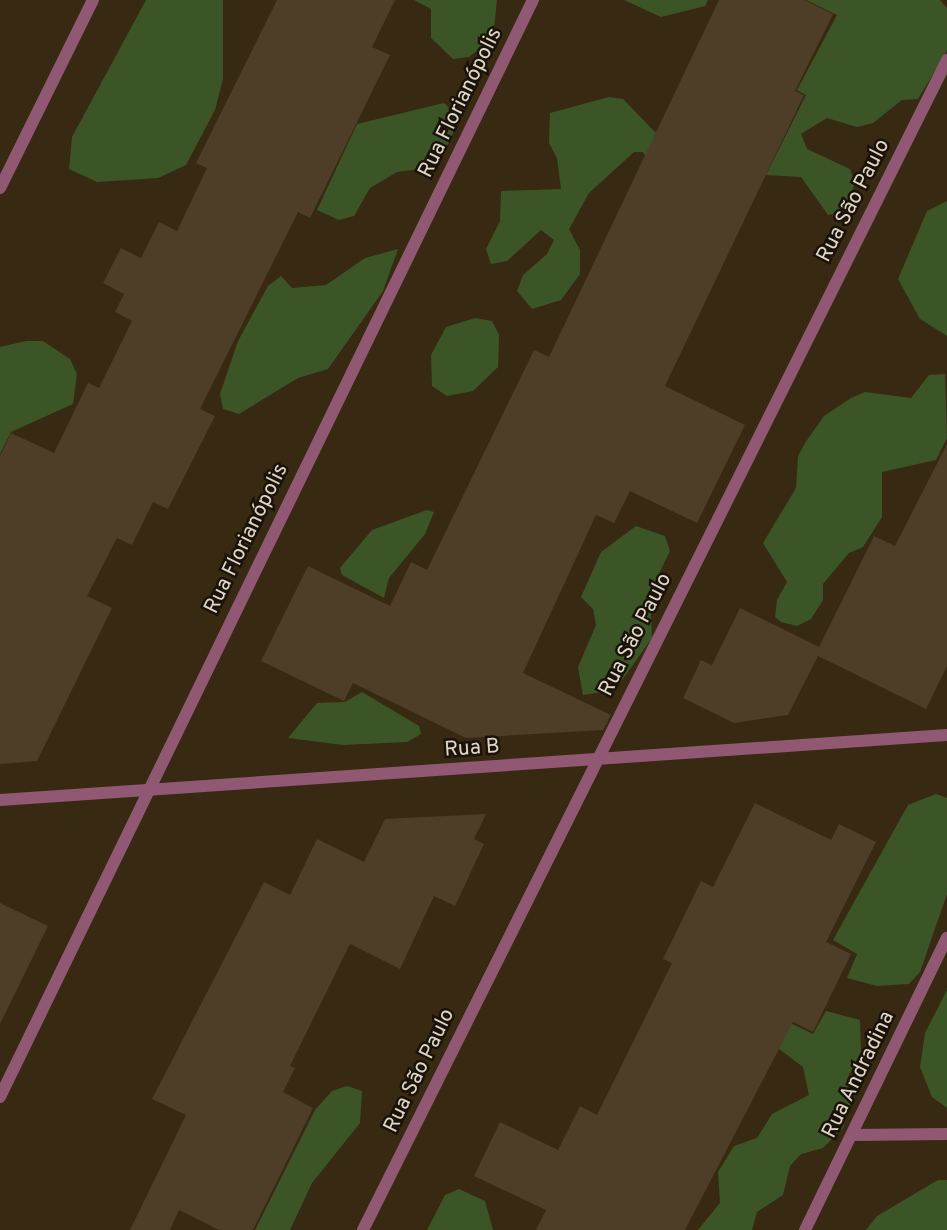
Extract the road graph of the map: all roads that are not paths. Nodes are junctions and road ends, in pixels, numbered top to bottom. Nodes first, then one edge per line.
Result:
1 (93, 0) edge
2 (533, 0) edge
3 (947, 60) edge
4 (0, 188) edge
5 (947, 735) edge
6 (595, 760) junction
7 (146, 790) junction
8 (0, 800) edge
9 (947, 938) edge
10 (0, 1097) edge
11 (947, 1134) edge
12 (852, 1135) junction
13 (363, 1230) edge
14 (806, 1230) edge

1 - 4 street
2 - 7 street, Rua Florianópolis
3 - 6 street, Rua São Paulo
5 - 6 street, Rua B
6 - 7 street, Rua B
6 - 13 street, Rua São Paulo
7 - 8 street, Rua B
7 - 10 street, Rua Florianópolis
9 - 12 street, Rua Andradina
11 - 12 street
12 - 14 street, Rua Andradina

